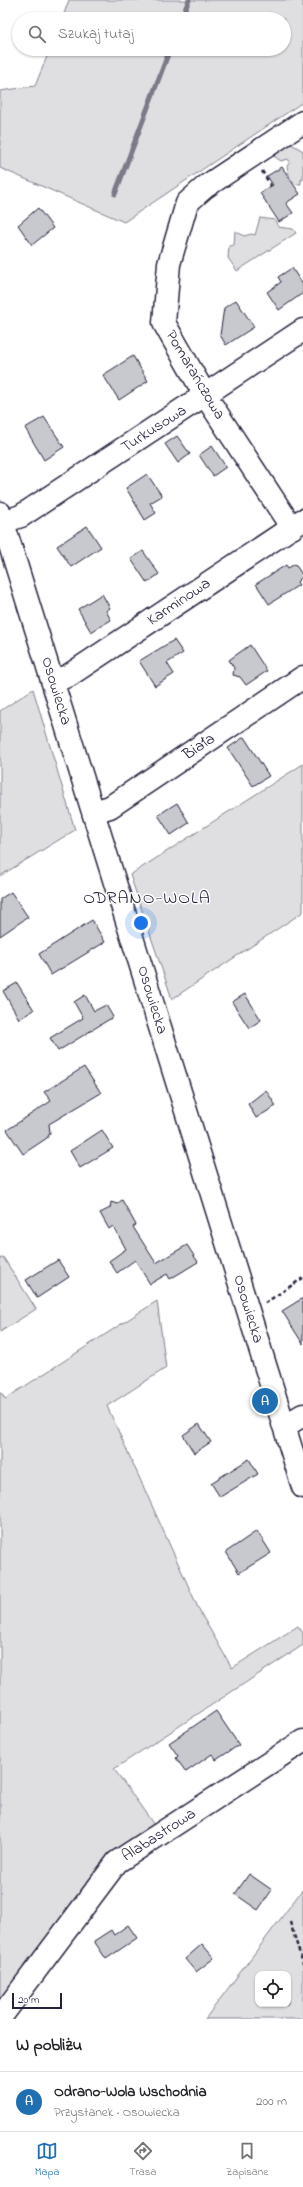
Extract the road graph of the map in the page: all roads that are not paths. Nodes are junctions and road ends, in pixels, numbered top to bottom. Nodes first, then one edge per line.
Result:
1 (303, 122) edge
2 (303, 330) edge
3 (205, 395) junction
4 (1, 518) edge
5 (297, 524) edge
6 (303, 678) edge
7 (53, 681) junction
8 (93, 812) junction
9 (303, 1415) edge
10 (283, 1424) junction
11 (303, 1487) edge
12 (303, 1741) edge
13 (0, 2018) edge

1 - 3 street, Pomarańczowa
2 - 3 street, Turkusowa
3 - 4 street, Turkusowa
3 - 5 street, Pomarańczowa
4 - 7 street, Osowiecka
5 - 7 street, Karminowa
6 - 8 street, Biała
7 - 8 street, Osowiecka
8 - 10 street, Osowiecka
9 - 10 street
10 - 11 street, Osowiecka
12 - 13 street, Alabastrowa

